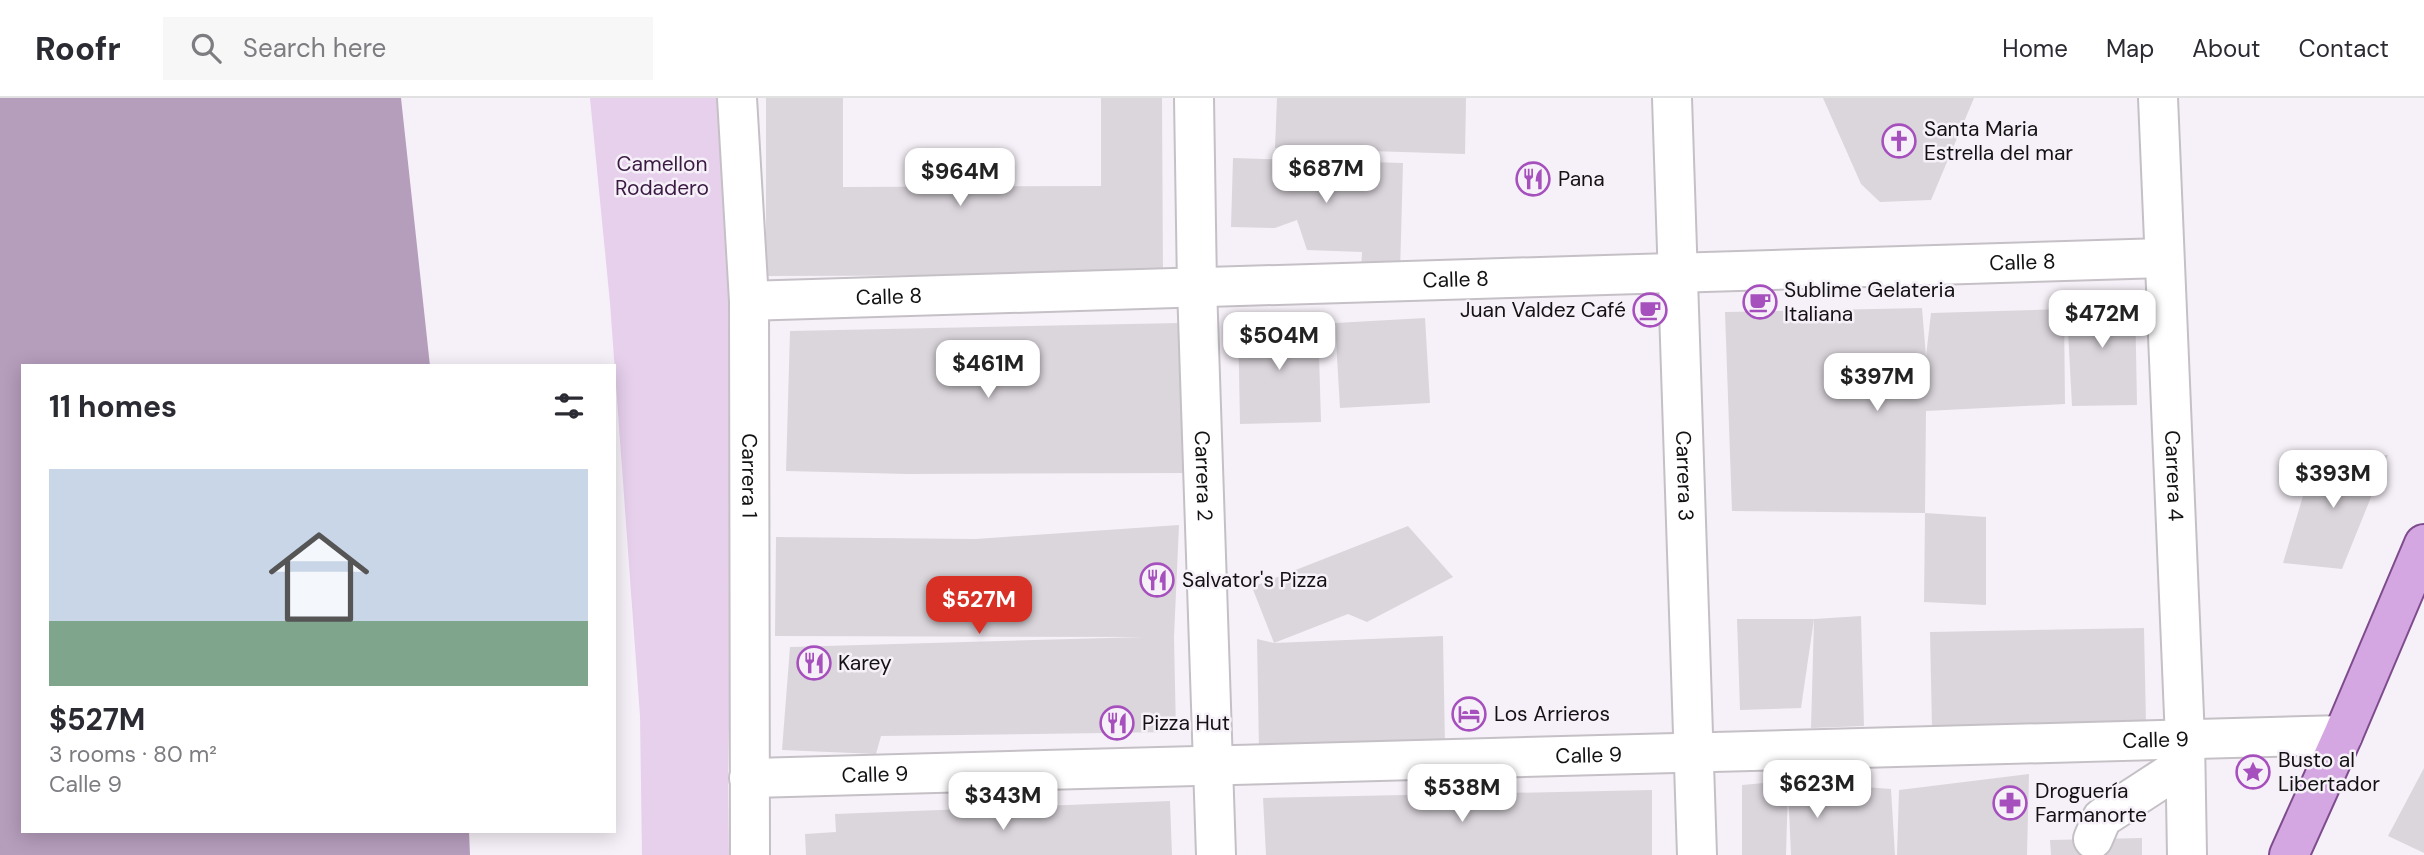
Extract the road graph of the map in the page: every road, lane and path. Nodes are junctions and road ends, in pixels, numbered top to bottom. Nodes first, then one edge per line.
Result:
1 (737, 98) edge
2 (1194, 98) edge
3 (1672, 98) edge
4 (2158, 98) edge
5 (2163, 258) junction
6 (1678, 272) junction
7 (1197, 287) junction
8 (749, 301) junction
9 (2424, 544) edge
10 (2343, 735) junction
11 (2185, 751) junction
12 (1693, 752) junction
13 (1214, 765) junction
14 (749, 778) junction
15 (2094, 839) dead end
16 (750, 855) edge
17 (1216, 855) edge
18 (1697, 855) edge
19 (2187, 855) edge
20 (2290, 855) edge

1 - 8 street, Carrera 1
2 - 7 street, Carrera 2
3 - 6 street, Carrera 3
4 - 5 street, Carrera 4
5 - 6 street, Calle 8
5 - 11 street, Carrera 4
6 - 7 street, Calle 8
6 - 12 street, Carrera 3
7 - 8 street, Calle 8
7 - 13 street, Carrera 2
8 - 14 street, Carrera 1
9 - 10 main road
10 - 11 street, Calle 9
10 - 20 main road
11 - 12 street, Calle 9
11 - 15 street
11 - 19 street, Carrera 4
12 - 13 street, Calle 9
12 - 18 street, Carrera 3
13 - 14 street, Calle 9
13 - 17 street, Carrera 2
14 - 16 street, Carrera 1

